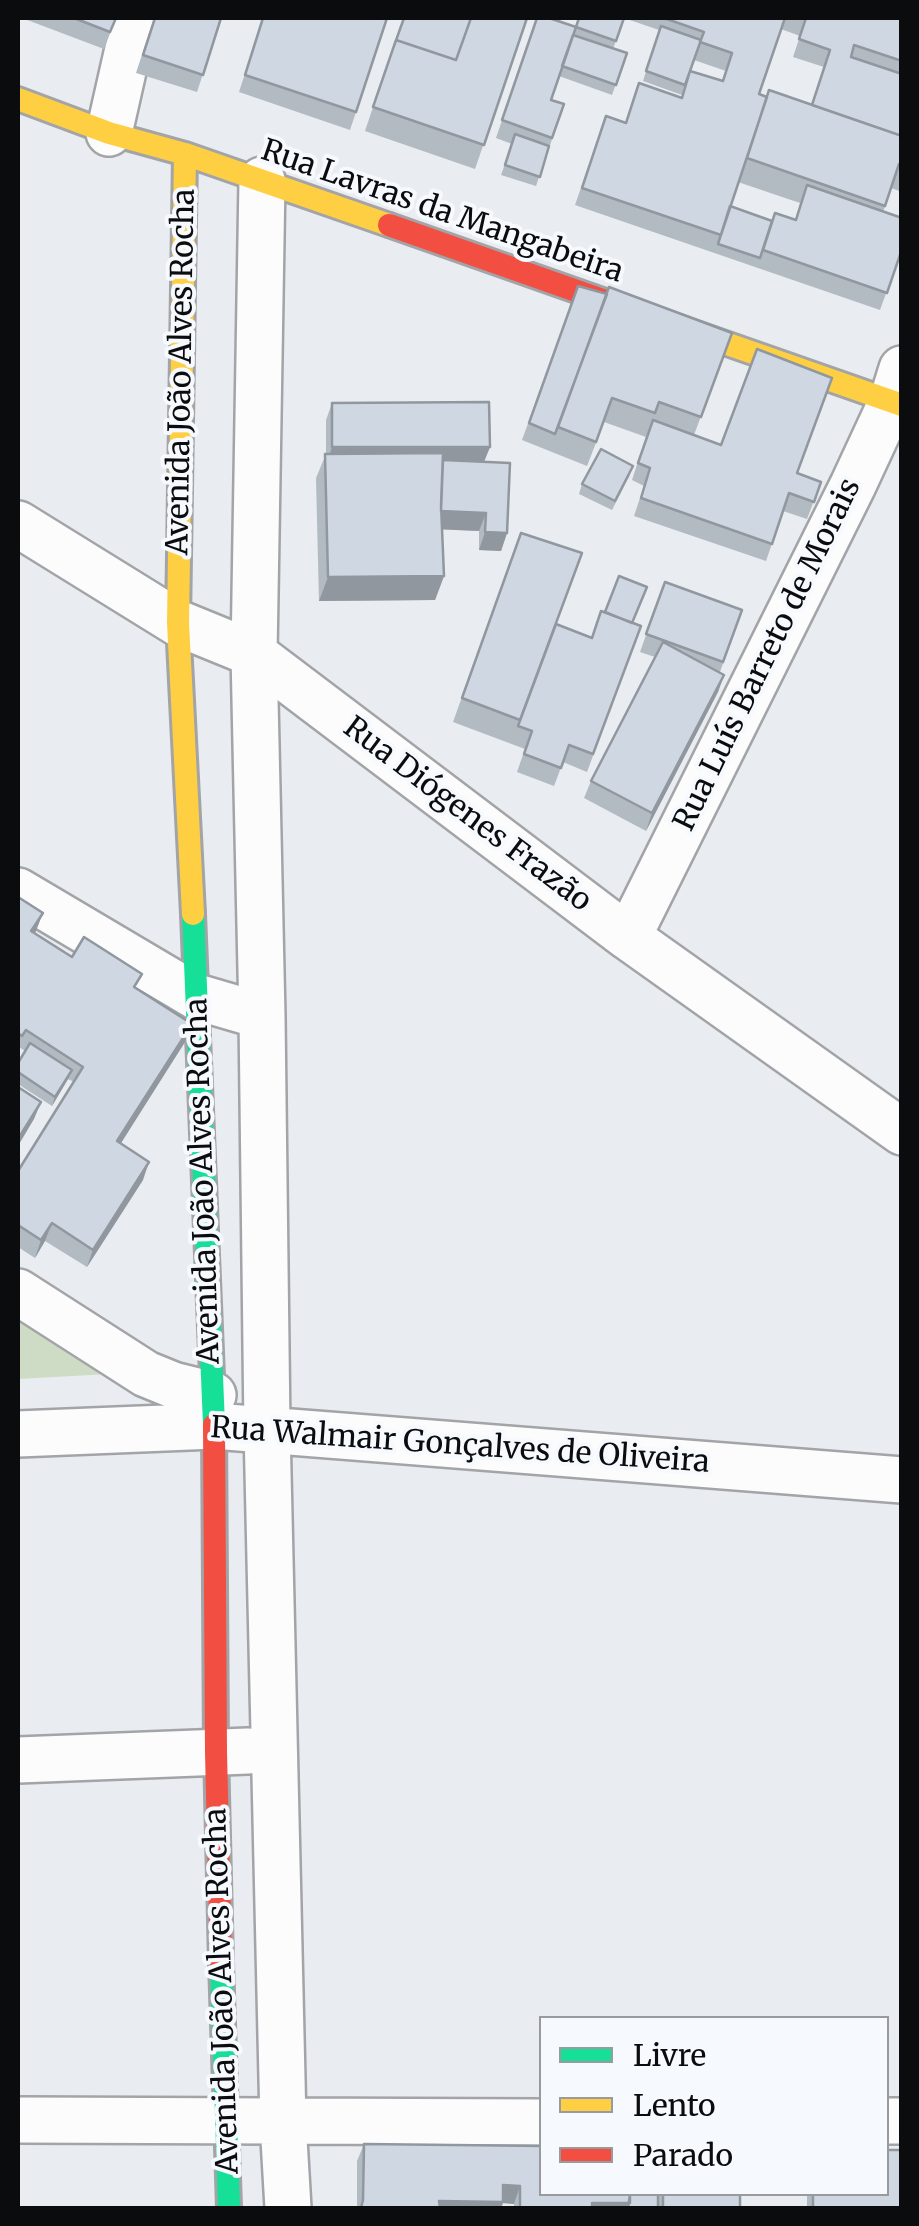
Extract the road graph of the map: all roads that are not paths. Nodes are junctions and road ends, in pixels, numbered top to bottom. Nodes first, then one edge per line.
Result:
1 (135, 18) edge
2 (18, 99) edge
3 (109, 133) junction
4 (186, 154) junction
5 (262, 180) junction
6 (898, 392) edge
7 (18, 524) edge
8 (178, 623) junction
9 (254, 654) junction
10 (18, 891) edge
11 (628, 937) junction
12 (197, 998) junction
13 (262, 1016) junction
14 (902, 1132) edge
15 (18, 1292) edge
16 (214, 1410) junction
17 (267, 1430) junction
18 (18, 1434) edge
19 (902, 1480) edge
20 (274, 1750) junction
21 (216, 1752) junction
22 (18, 1760) edge
23 (18, 2120) edge
24 (225, 2122) junction
25 (283, 2122) junction
26 (539, 2122) edge
27 (229, 2208) edge
28 (288, 2208) edge

1 - 3 street
2 - 3 street, Rua Lavras da Mangabeira
3 - 4 street, Rua Lavras da Mangabeira
4 - 5 street, Rua Lavras da Mangabeira
4 - 8 street, Avenida João Alves Rocha
5 - 6 street, Rua Lavras da Mangabeira
5 - 9 street, Avenida João Alves Rocha
6 - 11 street, Rua Luís Barreto de Morais
7 - 8 street, Rua Diógenes Frazão
8 - 9 street, Rua Diógenes Frazão
8 - 12 street, Avenida João Alves Rocha
9 - 11 street, Rua Diógenes Frazão
9 - 13 street, Avenida João Alves Rocha
10 - 12 street
11 - 14 street, Rua Diógenes Frazão
12 - 13 street
12 - 16 street, Avenida João Alves Rocha
13 - 17 street, Avenida João Alves Rocha
15 - 16 street
16 - 17 street, Rua Walmair Gonçalves de Oliveira
16 - 18 street, Rua Walmair Gonçalves de Oliveira
16 - 21 street, Avenida João Alves Rocha
17 - 19 street, Rua Walmair Gonçalves de Oliveira
17 - 20 street, Avenida João Alves Rocha
20 - 21 street
20 - 25 street, Avenida João Alves Rocha
21 - 22 street
21 - 24 street, Avenida João Alves Rocha
23 - 24 street
24 - 25 street
24 - 27 street, Avenida João Alves Rocha
25 - 26 street
25 - 28 street, Avenida João Alves Rocha

